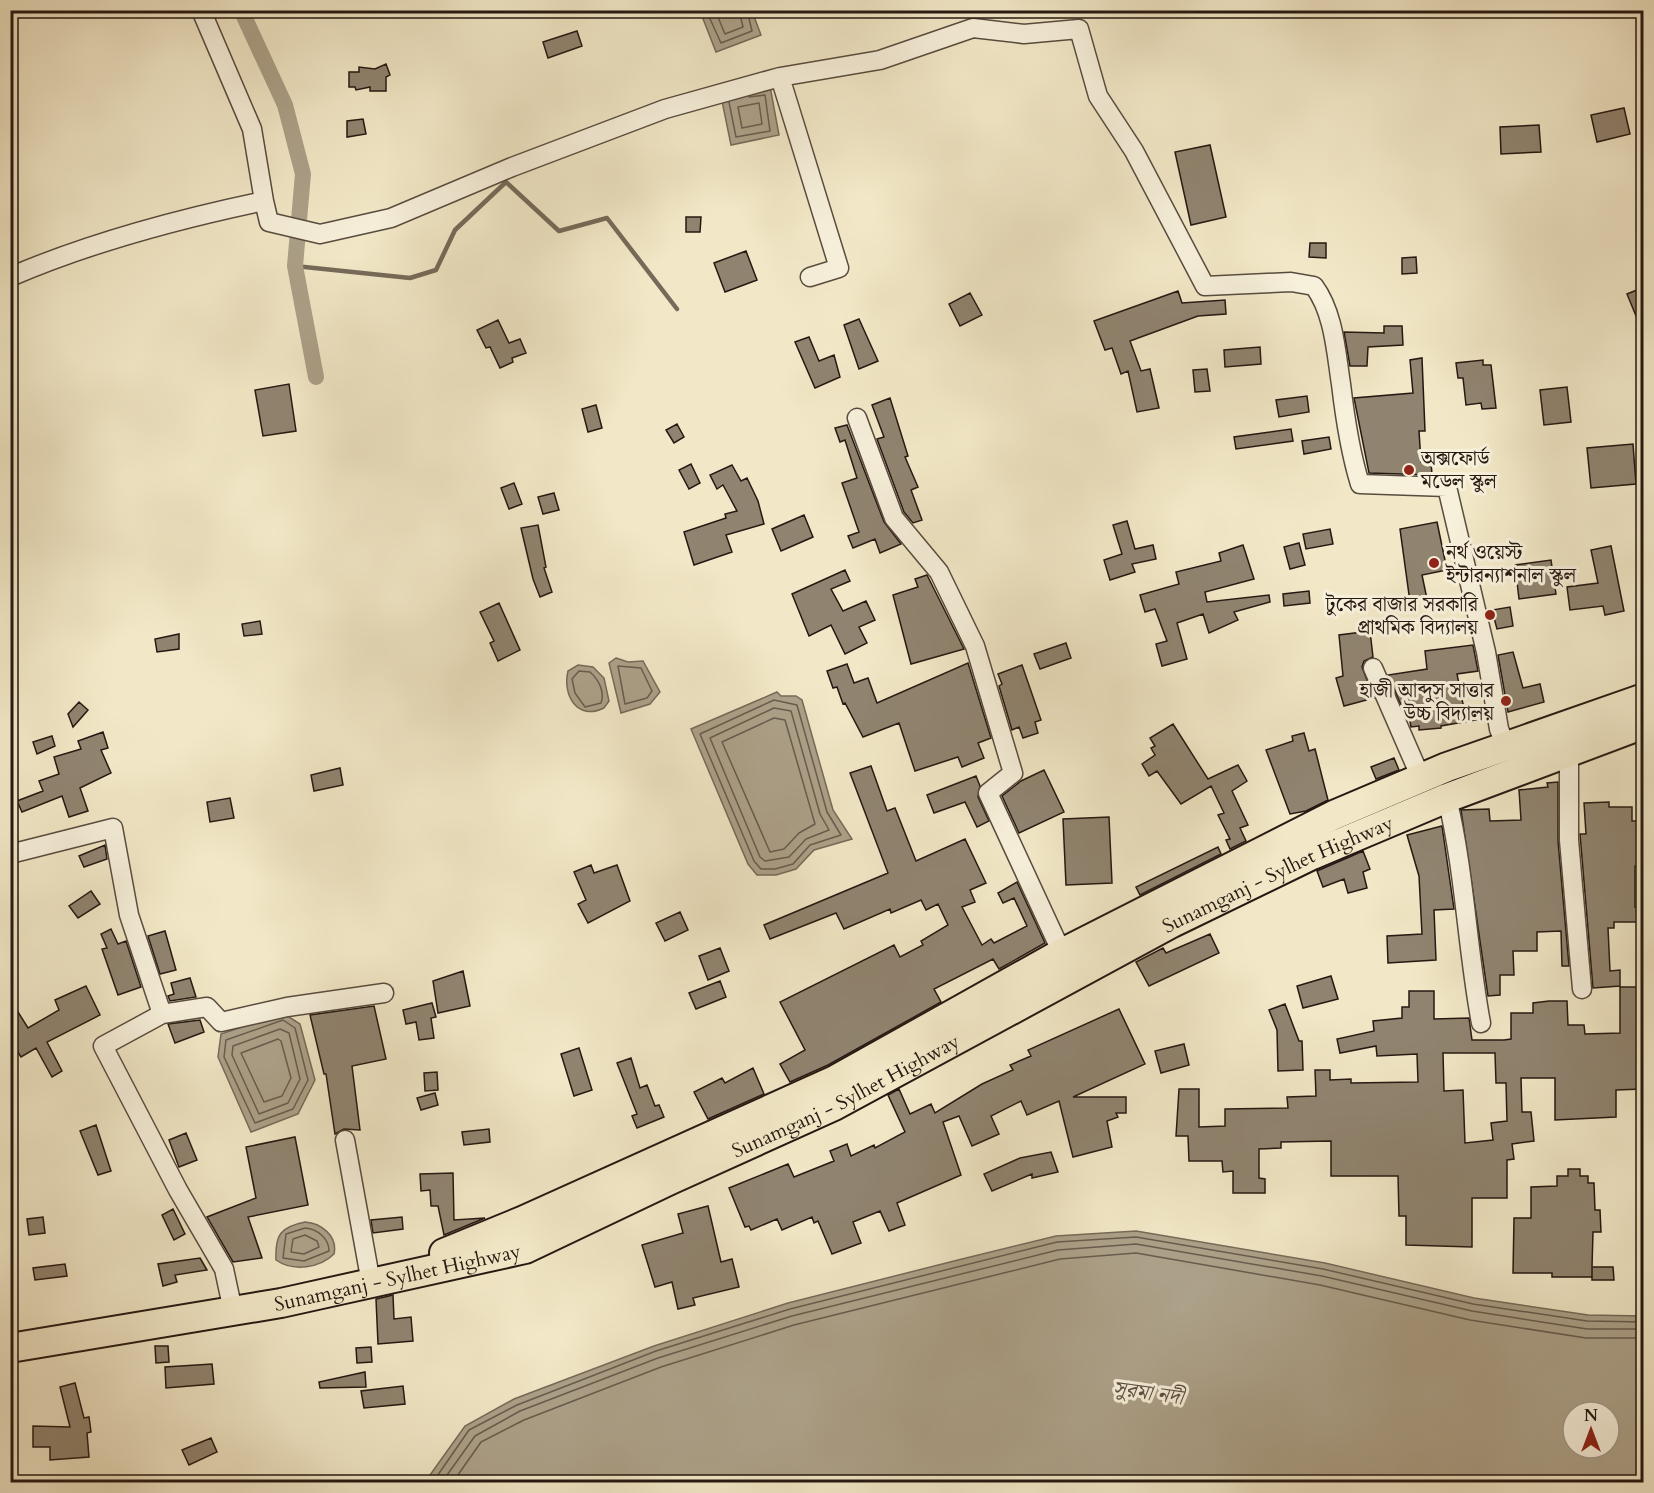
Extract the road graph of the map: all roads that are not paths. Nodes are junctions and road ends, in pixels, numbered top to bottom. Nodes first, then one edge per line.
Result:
1 (201, 10) edge
2 (780, 77) junction
3 (264, 201) junction
4 (10, 277) edge
5 (810, 277) dead end
6 (857, 418) dead end
7 (1373, 668) dead end
8 (1644, 698) edge
9 (1644, 724) edge
10 (1506, 746) junction
11 (1569, 752) junction
12 (1421, 778) junction
13 (1447, 798) junction
14 (10, 854) edge
15 (1062, 954) junction
16 (1582, 989) dead end
17 (384, 993) dead end
18 (162, 1014) junction
19 (1481, 1023) dead end
20 (345, 1140) dead end
21 (659, 1171) junction
22 (371, 1283) junction
23 (234, 1311) junction
24 (10, 1348) edge

1 - 3 street
2 - 3 street
2 - 5 street
2 - 10 street
3 - 4 street
6 - 15 street
7 - 12 street
8 - 10 main road, Sunamganj - Sylhet Highway
9 - 11 main road, Sunamganj - Sylhet Highway
10 - 12 main road, Sunamganj - Sylhet Highway
11 - 13 main road, Sunamganj - Sylhet Highway
11 - 16 street
12 - 15 main road, Sunamganj - Sylhet Highway
13 - 19 street
13 - 21 main road, Sunamganj - Sylhet Highway
14 - 18 street
15 - 21 main road, Sunamganj - Sylhet Highway
17 - 18 street
18 - 23 street
20 - 22 street
21 - 22 main road
21 - 22 main road, Sunamganj - Sylhet Highway
22 - 23 main road, Sunamganj - Sylhet Highway
23 - 24 main road, Sunamganj - Sylhet Highway

